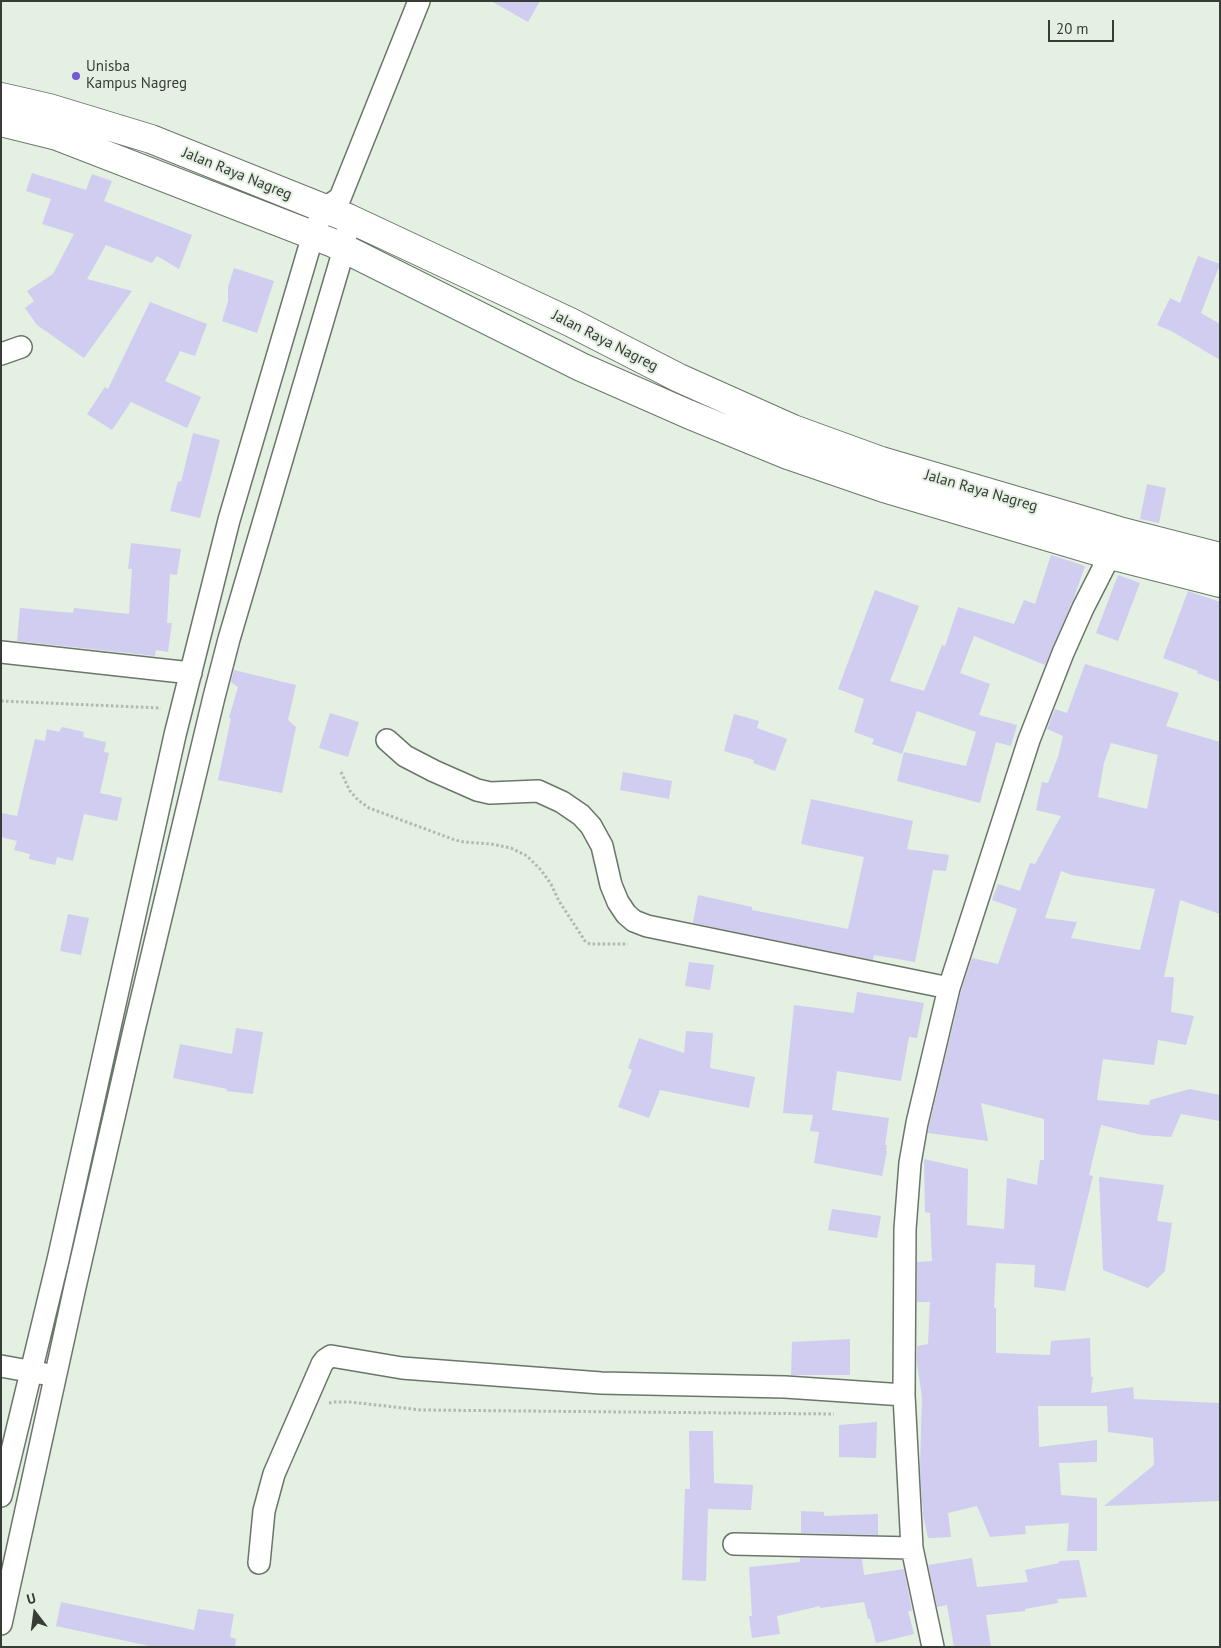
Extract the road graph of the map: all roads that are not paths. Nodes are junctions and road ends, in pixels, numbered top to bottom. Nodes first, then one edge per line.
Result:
1 (419, 1) edge
2 (1, 97) edge
3 (1, 122) edge
4 (337, 208) junction
5 (313, 236) junction
6 (344, 249) junction
7 (1115, 543) junction
8 (1220, 557) edge
9 (1220, 583) edge
10 (201, 630) junction
11 (229, 640) junction
12 (1, 652) edge
13 (191, 672) junction
14 (386, 740) dead end
15 (949, 988) junction
16 (1, 1366) edge
17 (31, 1372) junction
18 (56, 1377) junction
19 (904, 1395) junction
20 (1, 1496) edge
21 (734, 1544) dead end
22 (912, 1548) junction
23 (259, 1563) dead end
24 (1, 1624) edge
25 (933, 1647) edge

1 - 4 street
2 - 4 highway, Jalan Raya Nagreg
3 - 5 highway, Jalan Raya Nagreg
4 - 5 street
4 - 6 street
4 - 7 highway, Jalan Raya Nagreg
5 - 6 highway, Jalan Raya Nagreg
5 - 10 street
6 - 7 highway, Jalan Raya Nagreg
6 - 11 street
7 - 8 highway, Jalan Raya Nagreg
7 - 9 highway, Jalan Raya Nagreg
7 - 15 street
10 - 11 street
10 - 13 street
11 - 18 street
12 - 13 street
13 - 17 street
14 - 15 street
15 - 19 street
16 - 17 street
17 - 18 street
17 - 20 street
18 - 24 street
19 - 22 street
19 - 23 street
21 - 22 street
22 - 25 street

